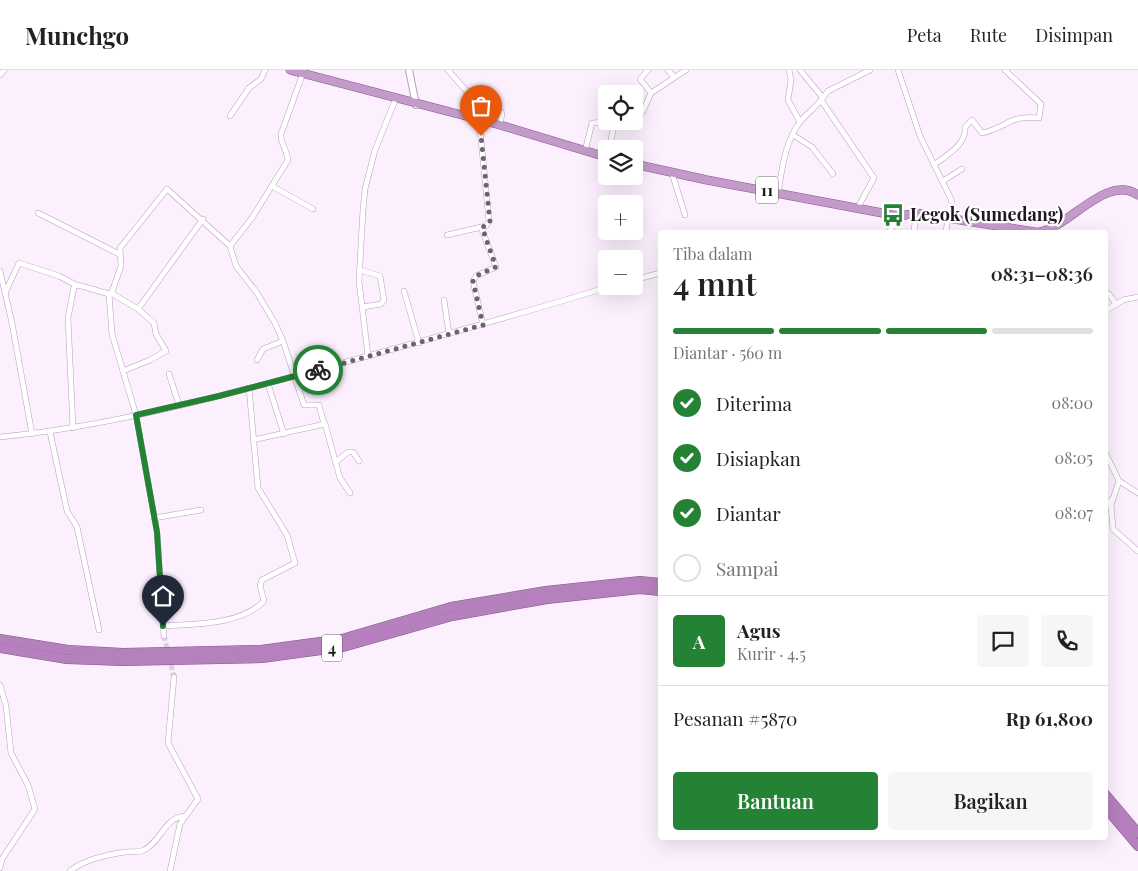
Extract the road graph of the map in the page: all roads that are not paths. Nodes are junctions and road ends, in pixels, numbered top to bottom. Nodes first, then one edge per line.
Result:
1 (4, 70) edge
2 (265, 70) edge
3 (290, 70) edge
4 (409, 70) edge
5 (448, 70) edge
6 (648, 70) edge
7 (668, 70) edge
8 (686, 70) edge
9 (789, 70) edge
10 (800, 70) edge
11 (868, 70) edge
12 (898, 70) edge
13 (1005, 70) edge
14 (303, 73) junction
15 (0, 75) edge
16 (674, 78) junction
17 (650, 93) junction
18 (396, 98) junction
19 (822, 99) junction
20 (416, 105) junction
21 (643, 111) edge
22 (230, 116) dead end
23 (479, 119) junction
24 (800, 122) junction
25 (598, 123) edge
26 (500, 125) junction
27 (793, 135) junction
28 (586, 151) junction
29 (598, 155) edge
30 (935, 164) junction
31 (643, 166) edge
32 (962, 169) dead end
33 (672, 173) junction
34 (832, 174) dead end
35 (943, 181) junction
36 (272, 186) junction
37 (778, 192) junction
38 (1138, 195) edge
39 (858, 207) junction
40 (313, 209) dead end
41 (38, 213) dead end
42 (916, 213) junction
43 (684, 215) dead end
44 (900, 216) junction
45 (952, 219) junction
46 (203, 220) junction
47 (482, 227) junction
48 (890, 230) edge
49 (914, 230) edge
50 (947, 230) edge
51 (1019, 230) edge
52 (1043, 230) edge
53 (447, 235) dead end
54 (230, 246) junction
55 (119, 254) junction
56 (360, 270) junction
57 (0, 271) edge
58 (658, 274) edge
59 (643, 278) edge
60 (76, 285) junction
61 (598, 290) edge
62 (404, 291) dead end
63 (5, 294) junction
64 (110, 294) junction
65 (1109, 294) dead end
66 (1138, 297) edge
67 (444, 300) dead end
68 (1116, 304) junction
69 (363, 307) junction
70 (138, 309) junction
71 (1108, 309) edge
72 (483, 325) junction
73 (449, 334) junction
74 (283, 341) junction
75 (419, 343) junction
76 (368, 356) junction
77 (257, 360) dead end
78 (122, 370) junction
79 (169, 374) dead end
80 (295, 376) junction
81 (268, 384) junction
82 (249, 388) junction
83 (179, 405) junction
84 (136, 415) junction
85 (324, 424) junction
86 (73, 428) junction
87 (50, 432) junction
88 (32, 434) junction
89 (284, 434) junction
90 (0, 437) edge
91 (253, 440) junction
92 (1108, 458) edge
93 (359, 460) dead end
94 (337, 461) junction
95 (1119, 481) junction
96 (350, 493) dead end
97 (1138, 493) edge
98 (1112, 499) junction
99 (1108, 504) edge
100 (201, 510) dead end
101 (154, 518) junction
102 (1138, 551) edge
103 (658, 583) edge
104 (658, 591) edge
105 (163, 626) junction
106 (99, 630) dead end
107 (164, 636) tunnel mouth
108 (0, 639) edge
109 (0, 648) edge
110 (174, 676) tunnel mouth
111 (0, 684) edge
112 (1108, 798) edge
113 (1108, 811) edge
114 (184, 816) junction
115 (1138, 833) edge
116 (1138, 846) edge
117 (0, 868) edge
118 (70, 871) edge
119 (170, 871) edge

1 - 15 street
2 - 22 street
3 - 14 highway
4 - 20 street
5 - 26 street
6 - 17 street
7 - 16 street
8 - 16 street
9 - 24 street
10 - 19 street
11 - 19 street
12 - 30 street
13 - 30 street
14 - 18 highway
14 - 36 street
16 - 17 street
17 - 21 street
18 - 20 highway
18 - 56 street
19 - 24 street
19 - 39 street
20 - 23 highway
23 - 26 highway
23 - 47 street
24 - 27 street
25 - 28 street
26 - 28 highway
27 - 34 street
27 - 37 street
28 - 29 highway
30 - 35 street
31 - 33 highway, 11
32 - 35 street
33 - 37 highway, 11
33 - 43 street
35 - 45 street
36 - 40 street
36 - 54 street
37 - 39 highway, 11
38 - 52 highway, 11
39 - 44 highway, 11
41 - 55 street
42 - 44 highway, 11
42 - 45 highway, 11
42 - 49 street
44 - 48 street
45 - 50 street
45 - 51 highway, 11
46 - 54 street
46 - 55 street
46 - 70 street
47 - 53 street
47 - 72 street
54 - 74 street
55 - 64 street
56 - 69 street
56 - 69 street
57 - 63 street
58 - 59 street
60 - 63 street
60 - 64 street
60 - 86 street
61 - 72 street
62 - 75 street
63 - 88 street
64 - 70 street
64 - 78 street
65 - 68 street
66 - 68 street
67 - 73 street
68 - 71 street
69 - 76 street
70 - 78 street
72 - 73 street
73 - 75 street
74 - 77 street
74 - 80 street
75 - 76 street
76 - 80 street
78 - 84 street
79 - 83 street
80 - 81 street
80 - 85 street
81 - 82 street
81 - 89 street
82 - 83 street
82 - 91 street
83 - 84 street
84 - 86 street
84 - 101 street
85 - 89 street
85 - 94 street
86 - 87 street
87 - 88 street
87 - 106 street
88 - 90 street
89 - 91 street
91 - 105 street
92 - 95 street
93 - 94 street
94 - 96 street
95 - 97 street
95 - 98 street
98 - 99 street
98 - 102 street
100 - 101 street
101 - 105 street
103 - 108 highway, 4
104 - 109 highway, 4
105 - 107 street
110 - 114 street
111 - 117 street
112 - 115 highway
113 - 116 highway
114 - 118 street
114 - 119 street

